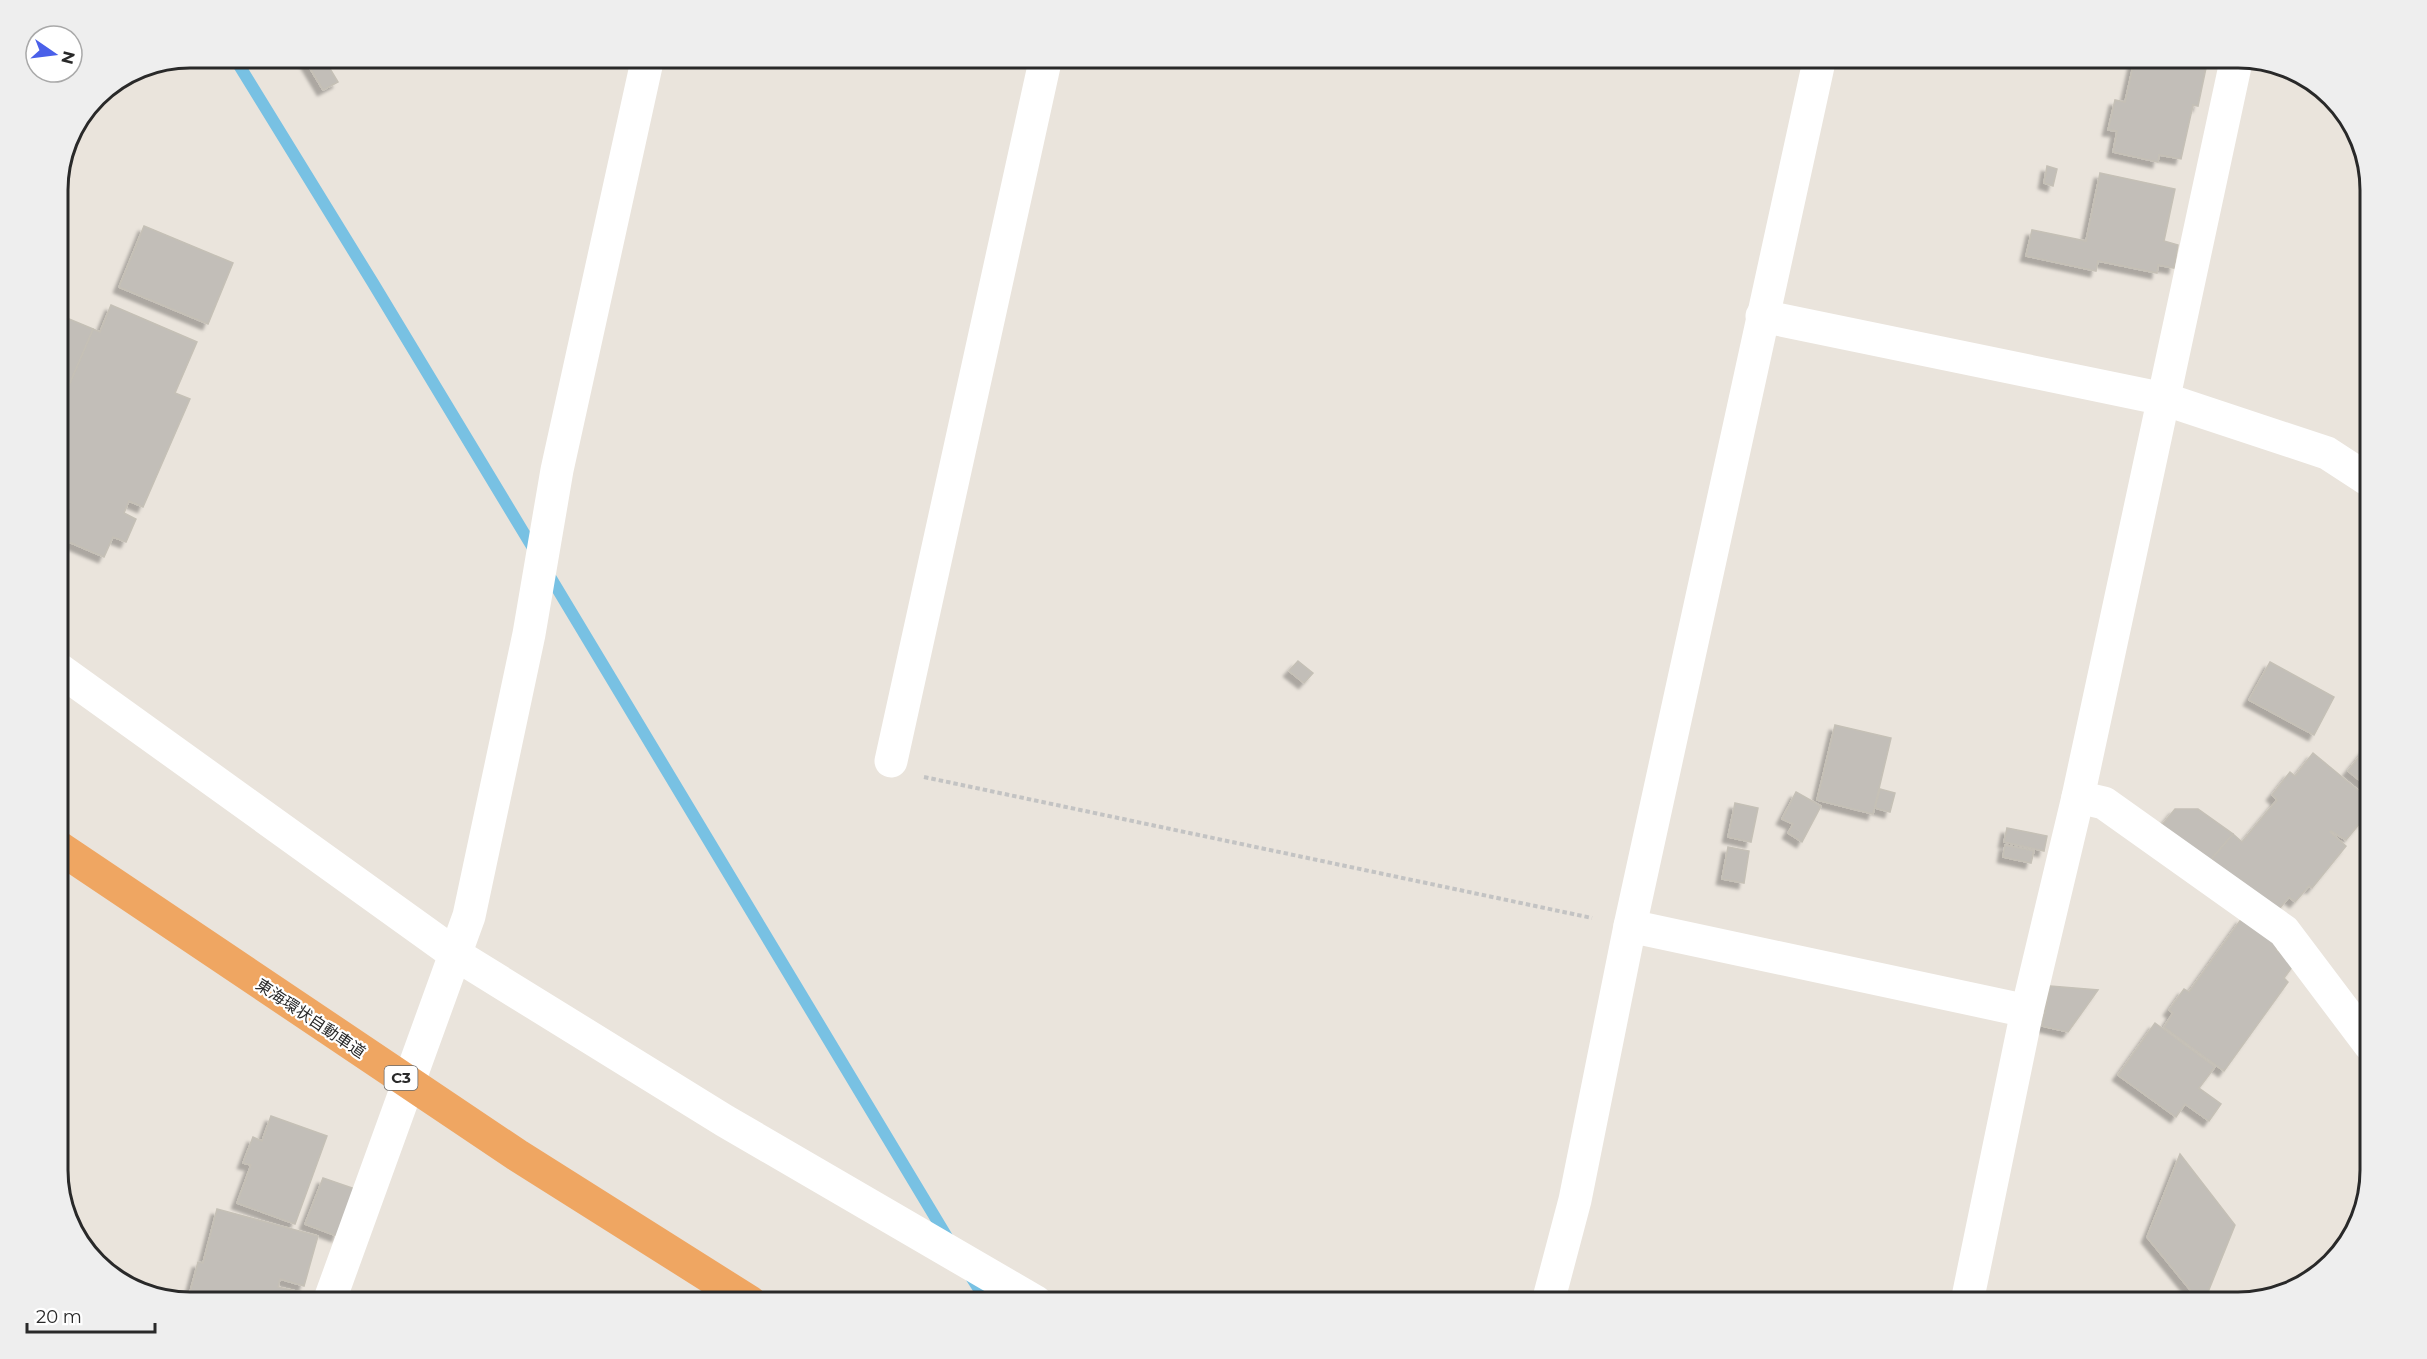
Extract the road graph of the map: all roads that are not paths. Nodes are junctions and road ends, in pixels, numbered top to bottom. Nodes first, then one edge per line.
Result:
1 (646, 68) edge
2 (1044, 68) edge
3 (1818, 68) edge
4 (2234, 68) edge
5 (1762, 316) junction
6 (2164, 399) junction
7 (2359, 474) edge
8 (68, 676) edge
9 (891, 761) road end
10 (2078, 797) junction
11 (68, 853) edge
12 (1630, 926) junction
13 (455, 954) junction
14 (2027, 1011) junction
15 (2360, 1032) edge
16 (333, 1292) edge
17 (734, 1292) edge
18 (1019, 1292) edge
19 (1551, 1292) edge
20 (1969, 1292) edge

1 - 13 street
2 - 9 street
3 - 5 street
4 - 6 street
5 - 6 street
5 - 12 street
6 - 7 street
6 - 10 street
8 - 13 street
10 - 14 street
10 - 15 street
11 - 17 highway, 東海環状自動車道 / C3
12 - 14 street
12 - 19 street
13 - 16 street
13 - 18 street
14 - 20 street

